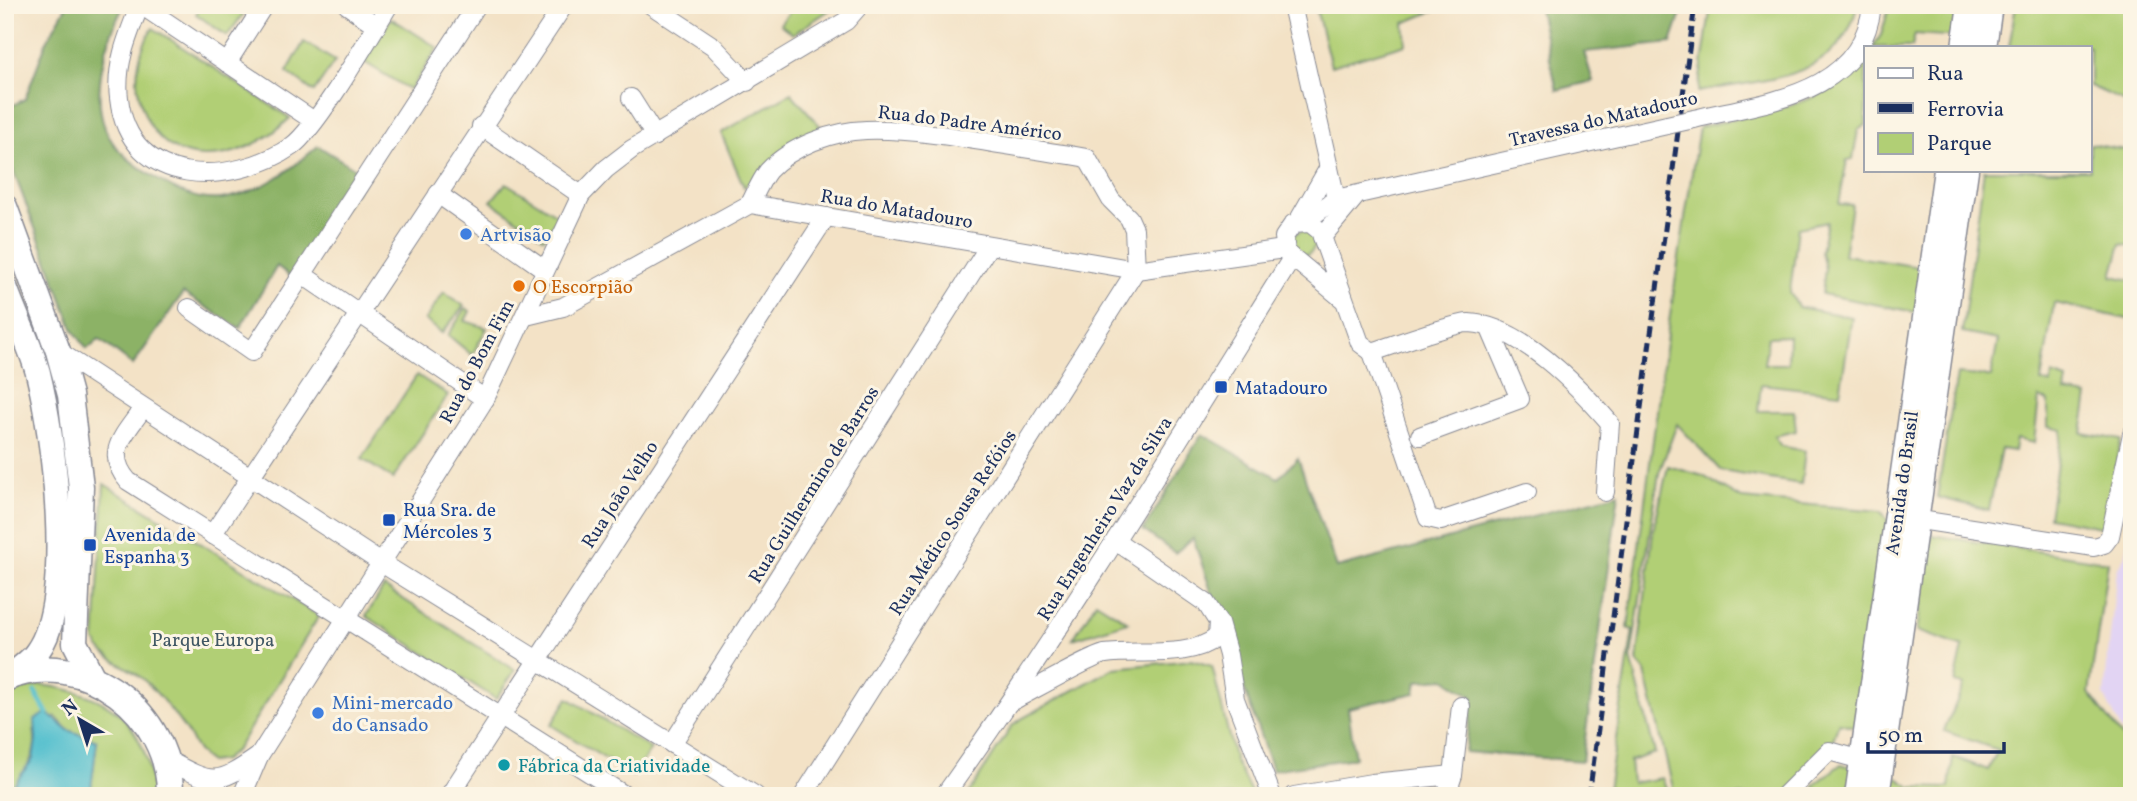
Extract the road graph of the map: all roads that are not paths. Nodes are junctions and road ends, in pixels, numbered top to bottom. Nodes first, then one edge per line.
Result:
1 (141, 5) edge
2 (264, 5) edge
3 (347, 5) edge
4 (390, 5) edge
5 (477, 5) edge
6 (564, 5) edge
7 (651, 5) edge
8 (860, 5) edge
9 (874, 5) edge
10 (1292, 5) edge
11 (1872, 5) edge
12 (1970, 5) edge
13 (1990, 5) edge
14 (846, 21) junction
15 (377, 26) junction
16 (1964, 46) edge
17 (1983, 46) edge
18 (228, 63) junction
19 (747, 82) junction
20 (631, 98) dead end
21 (314, 121) junction
22 (481, 126) junction
23 (655, 136) junction
24 (1328, 169) junction
25 (1946, 172) edge
26 (1966, 172) edge
27 (438, 194) junction
28 (581, 195) junction
29 (1356, 196) junction
30 (1336, 200) junction
31 (750, 204) junction
32 (5, 207) edge
33 (825, 217) junction
34 (1301, 222) junction
35 (1323, 240) junction
36 (989, 246) junction
37 (1292, 256) junction
38 (544, 269) junction
39 (1136, 270) junction
40 (303, 275) junction
41 (5, 287) edge
42 (1344, 300) junction
43 (189, 308) dead end
44 (358, 312) junction
45 (526, 316) junction
46 (1490, 329) junction
47 (58, 351) junction
48 (1372, 352) junction
49 (485, 399) junction
50 (143, 408) junction
51 (2132, 434) edge
52 (1420, 436) dead end
53 (250, 477) junction
54 (1527, 492) dead end
55 (1605, 492) dead end
56 (1905, 518) junction
57 (212, 535) junction
58 (1116, 541) junction
59 (380, 562) junction
60 (343, 619) junction
61 (1219, 622) junction
62 (536, 660) junction
63 (10, 676) edge
64 (93, 678) junction
65 (1012, 701) junction
66 (1461, 706) dead end
67 (499, 717) junction
68 (672, 744) junction
69 (259, 756) junction
70 (166, 759) junction
71 (1862, 760) junction
72 (1453, 775) junction
73 (170, 796) edge
74 (243, 796) edge
75 (449, 796) edge
76 (626, 796) edge
77 (756, 796) edge
78 (803, 796) edge
79 (944, 796) edge
80 (1272, 796) edge
81 (1294, 796) edge
82 (1447, 796) edge
83 (1784, 796) edge
84 (1857, 796) edge
85 (1877, 796) edge

1 - 18 street
1 - 21 street
2 - 18 street
3 - 15 street
4 - 15 street
5 - 40 street
6 - 22 street
7 - 19 street
8 - 14 street, Rua do Bom Fim
9 - 14 street
10 - 24 street
11 - 29 street, Travessa do Matadouro, bridge
12 - 16 main road
13 - 17 main road
14 - 19 street, Rua do Bom Fim
15 - 21 street
18 - 21 street
19 - 23 street, Rua do Bom Fim
20 - 23 street
22 - 27 street
22 - 28 street
23 - 28 street, Rua do Bom Fim
24 - 30 street
24 - 34 street
25 - 56 main road, Avenida do Brasil
26 - 56 main road, Avenida do Brasil
27 - 38 street
27 - 44 street
28 - 38 street, Rua do Bom Fim
29 - 30 street, Travessa do Matadouro
29 - 35 street
30 - 34 street, Travessa do Matadouro
31 - 33 street, Rua do Matadouro
31 - 39 street, Rua do Padre Américo
31 - 45 street
32 - 47 main road
33 - 36 street, Rua do Matadouro
33 - 62 street, Rua João Velho
34 - 35 street
34 - 37 street
35 - 37 street
35 - 42 street
36 - 39 street, Rua do Matadouro
36 - 68 street, Rua Guilhermino de Barros
37 - 39 street, Rua do Matadouro
37 - 42 street
37 - 58 street, Rua Engenheiro Vaz da Silva
38 - 45 street, Rua do Bom Fim
39 - 78 street, Rua Médico Sousa Refóios
40 - 43 street
40 - 44 street
41 - 63 main road
42 - 48 street
44 - 49 street
44 - 53 street
45 - 49 street, Rua do Bom Fim
46 - 48 street
46 - 52 street
46 - 55 street
47 - 50 street
47 - 64 main road
48 - 54 street
49 - 59 street, Rua do Bom Fim
50 - 53 street
50 - 57 street
51 - 56 street
53 - 57 street
53 - 59 street
56 - 71 main road, Avenida do Brasil
56 - 85 main road, Avenida do Brasil
57 - 60 street
58 - 61 street
58 - 65 street, Rua Engenheiro Vaz da Silva
59 - 60 street, Rua do Bom Fim
59 - 62 street
60 - 67 street
60 - 69 street, Rua do Bom Fim
61 - 65 street
61 - 80 street
62 - 67 street, Rua João Velho
62 - 68 street
63 - 64 main road
64 - 70 main road
65 - 79 street, Rua Engenheiro Vaz da Silva
66 - 72 street
67 - 75 street, Rua João Velho
67 - 76 street
68 - 77 street
69 - 70 street, Rua do Bom Fim
69 - 74 street, Rua do Bom Fim
70 - 73 main road
71 - 83 street
71 - 84 main road, Avenida do Brasil
72 - 81 street
72 - 82 street

